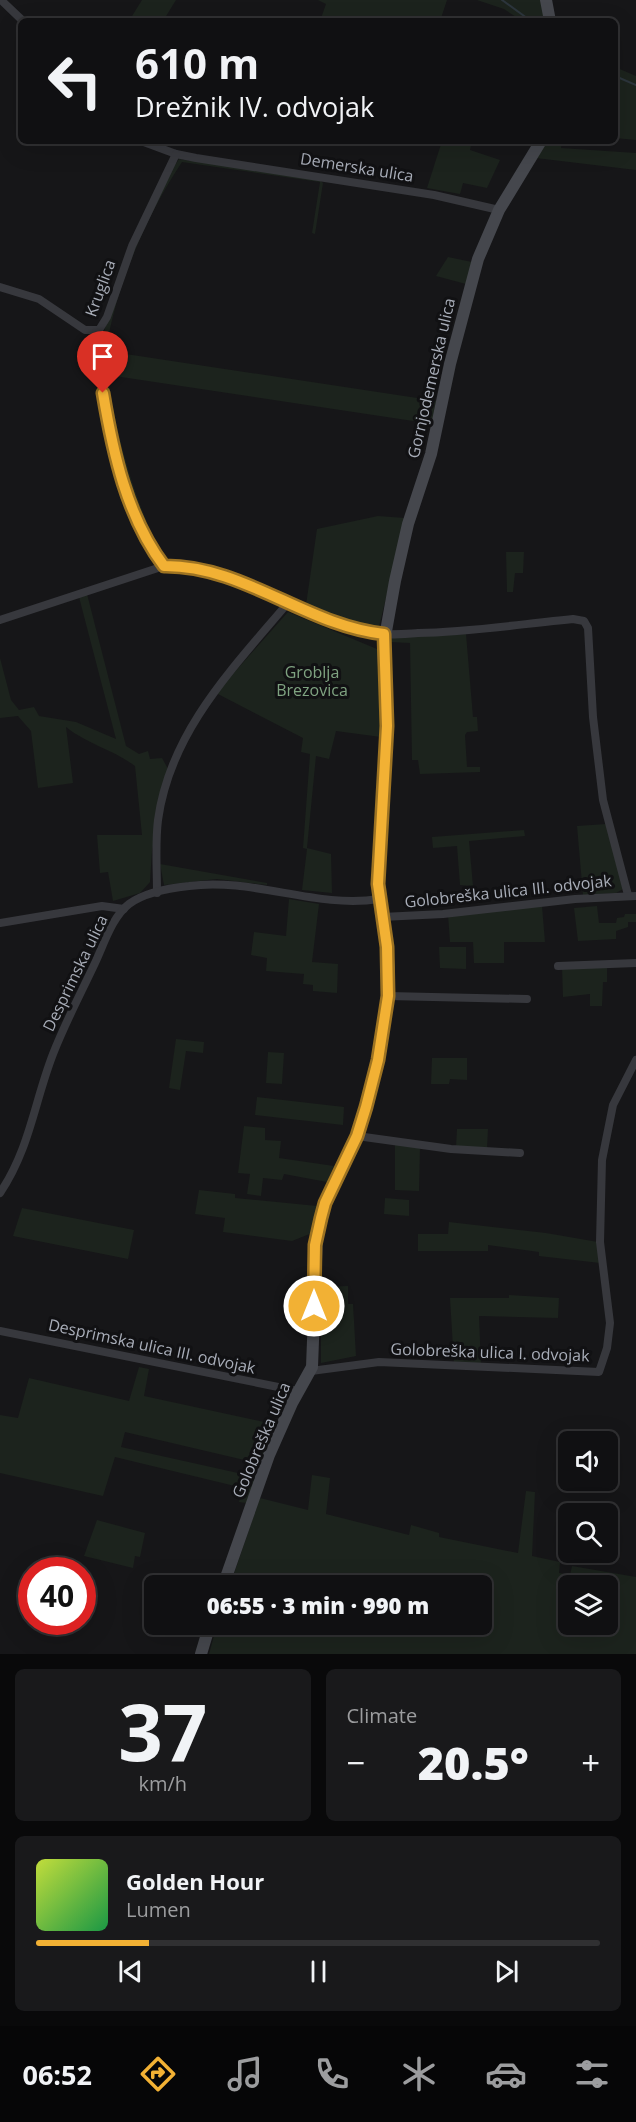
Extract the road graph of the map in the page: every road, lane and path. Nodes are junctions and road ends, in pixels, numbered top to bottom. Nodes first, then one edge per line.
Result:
1 (2, 0) edge
2 (546, 0) edge
3 (20, 18) edge
4 (549, 18) edge
5 (149, 144) edge
6 (539, 144) edge
7 (176, 154) junction
8 (499, 210) junction
9 (0, 287) edge
10 (96, 332) junction
11 (164, 566) junction
12 (287, 604) junction
13 (0, 620) edge
14 (384, 634) junction
15 (157, 893) junction
16 (632, 895) edge
17 (379, 899) junction
18 (124, 909) junction
19 (382, 917) junction
20 (0, 923) edge
21 (636, 963) edge
22 (558, 966) dead end
23 (388, 996) junction
24 (527, 999) dead end
25 (636, 1060) edge
26 (357, 1136) junction
27 (519, 1153) dead end
28 (0, 1193) edge
29 (0, 1331) edge
30 (311, 1371) junction
31 (298, 1392) junction
32 (228, 1575) edge
33 (207, 1635) edge
34 (201, 1654) edge

1 - 3 street
2 - 4 street
5 - 7 street, Demerska ulica
6 - 8 street, Gornjodemerska ulica
7 - 8 street, Demerska ulica
7 - 10 street, Kruglica
8 - 14 street, Gornjodemerska ulica
9 - 10 street, Kruglica
10 - 11 street
11 - 12 street
11 - 13 street
12 - 14 street
12 - 15 street
14 - 16 street
14 - 17 street, Golobreška ulica
15 - 17 street, Desprimska ulica
15 - 18 street, Desprimska ulica
16 - 19 street, Golobreška ulica III. odvojak
17 - 19 street, Golobreška ulica
18 - 20 street
18 - 28 street, Desprimska ulica
19 - 23 street, Golobreška ulica
21 - 22 street
23 - 24 street
23 - 26 street, Golobreška ulica
25 - 30 street, Golobreška ulica I. odvojak
26 - 27 street
26 - 30 street, Golobreška ulica
29 - 31 street, Desprimska ulica III. odvojak
30 - 31 street, Golobreška ulica
31 - 32 street, Golobreška ulica
33 - 34 street

